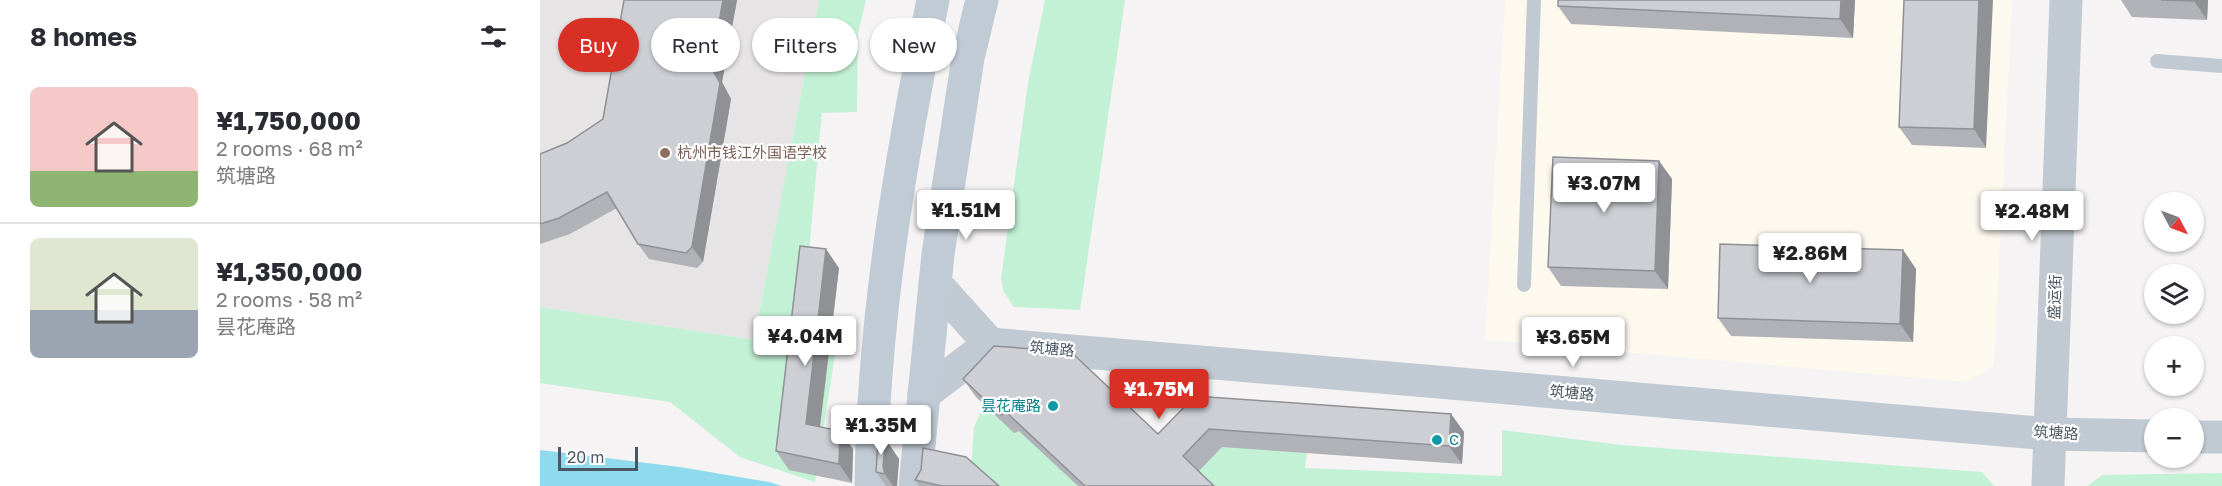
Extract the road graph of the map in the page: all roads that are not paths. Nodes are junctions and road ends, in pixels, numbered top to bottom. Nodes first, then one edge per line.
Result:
1 (933, 0) edge
2 (982, 0) edge
3 (1534, 0) edge
4 (2066, 0) edge
5 (2157, 61) dead end
6 (2222, 66) edge
7 (935, 283) junction
8 (1524, 285) dead end
9 (990, 344) junction
10 (924, 394) junction
11 (2050, 434) junction
12 (2144, 436) edge
13 (2204, 436) edge
14 (2222, 437) edge
15 (871, 477) edge
16 (916, 480) edge
17 (2048, 486) edge

1 - 15 main road
2 - 7 main road
3 - 8 lane
4 - 11 street, 盛运街
5 - 6 lane
7 - 9 street
7 - 10 main road
9 - 10 street
9 - 11 street, 筑塘路
10 - 16 main road
11 - 12 street, 筑塘路
11 - 17 street, 盛运街
13 - 14 street

